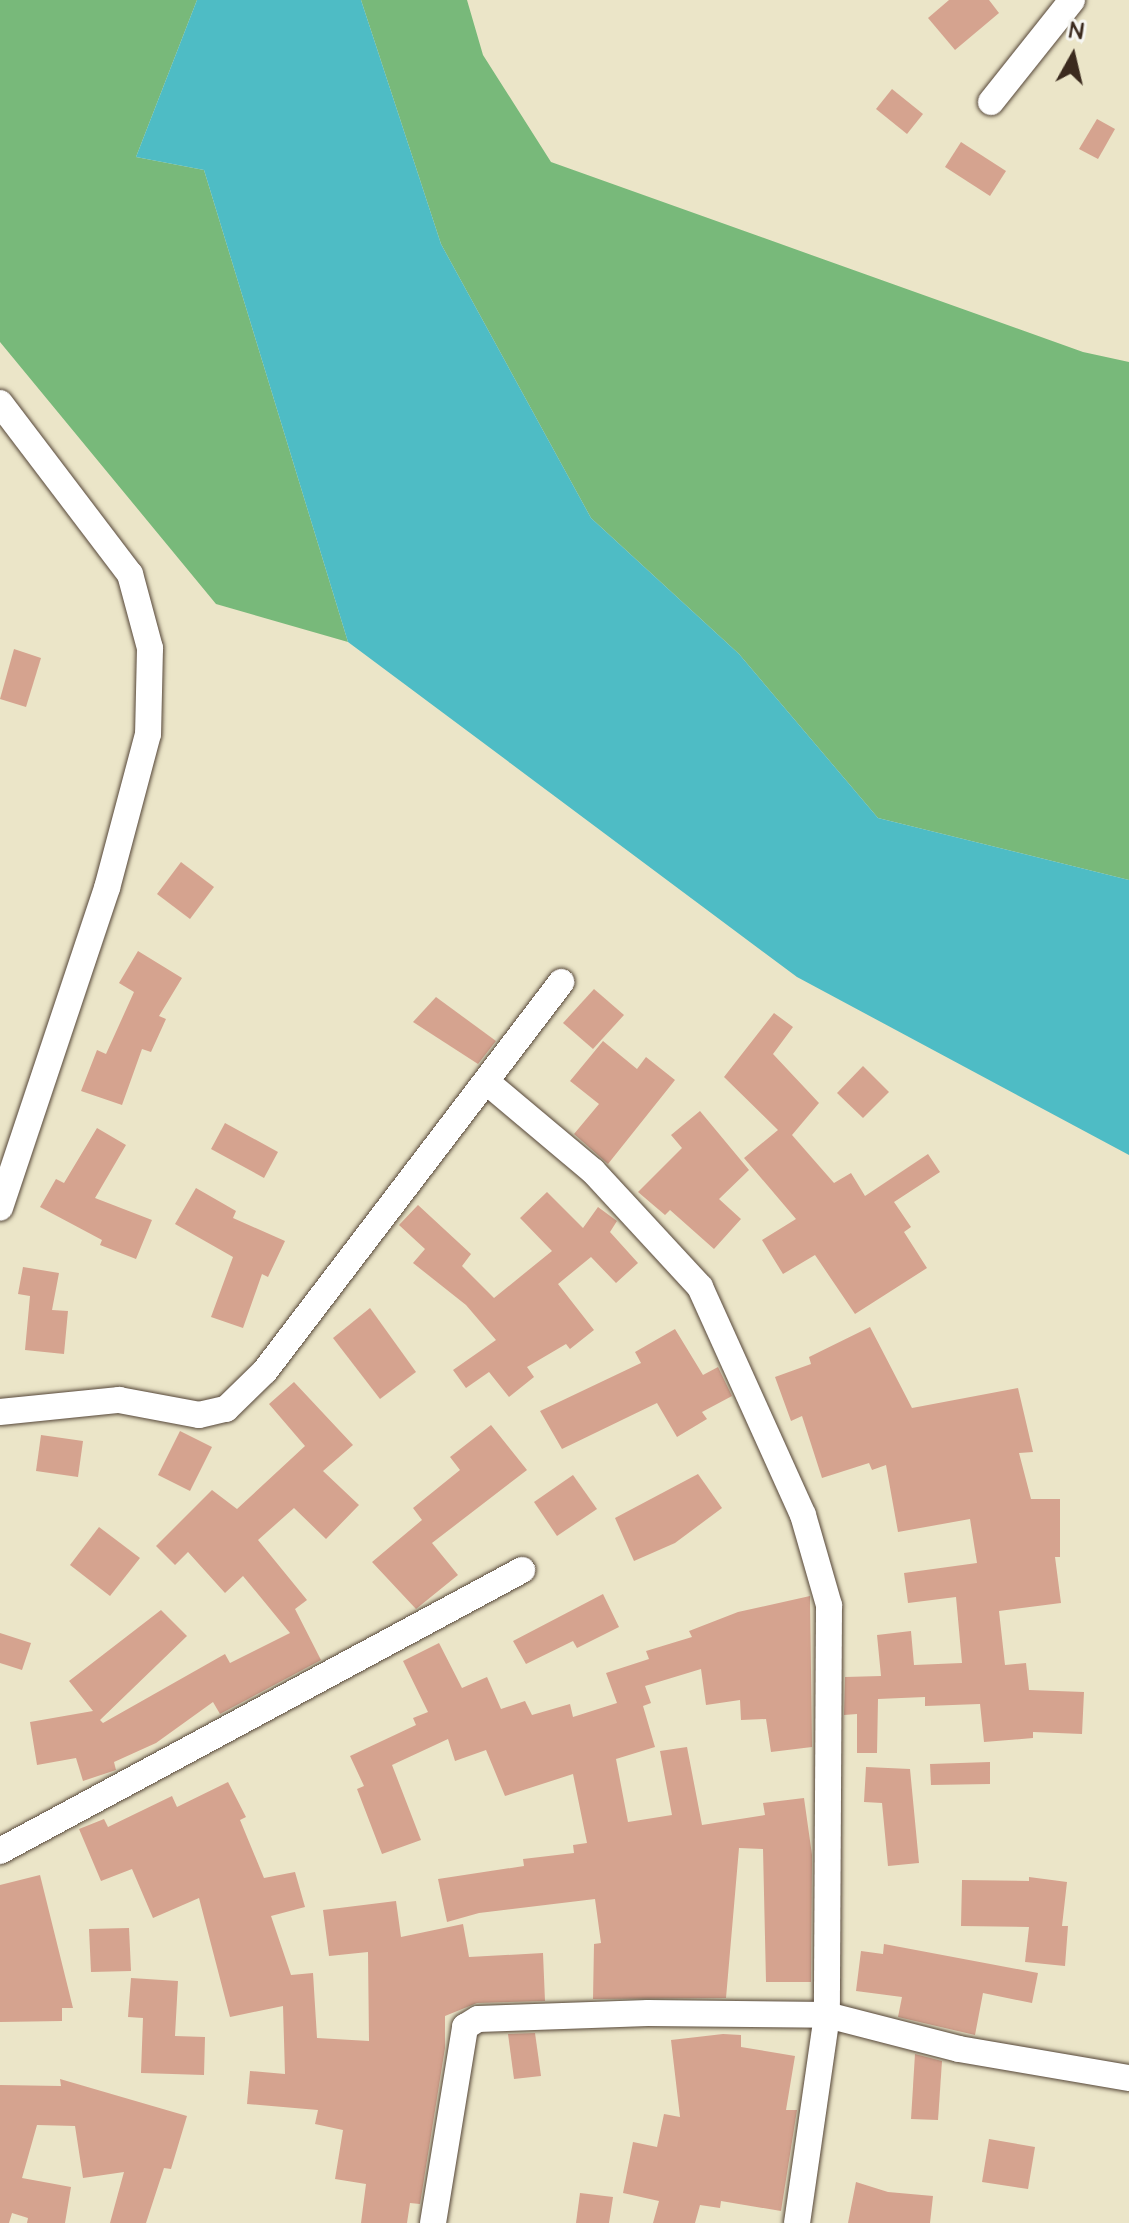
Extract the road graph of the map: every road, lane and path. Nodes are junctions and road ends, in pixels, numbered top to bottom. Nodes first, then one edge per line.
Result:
1 (1072, 0) edge
2 (991, 102) dead end
3 (0, 403) edge
4 (561, 982) dead end
5 (488, 1083) junction
6 (0, 1208) edge
7 (0, 1412) edge
8 (522, 1570) dead end
9 (0, 1851) edge
10 (827, 2015) junction
11 (1129, 2078) edge
12 (433, 2223) edge
13 (797, 2223) edge

1 - 2 street
3 - 6 street
4 - 5 street
5 - 7 street
5 - 10 street
8 - 9 street
10 - 11 street
10 - 12 street
10 - 13 street

